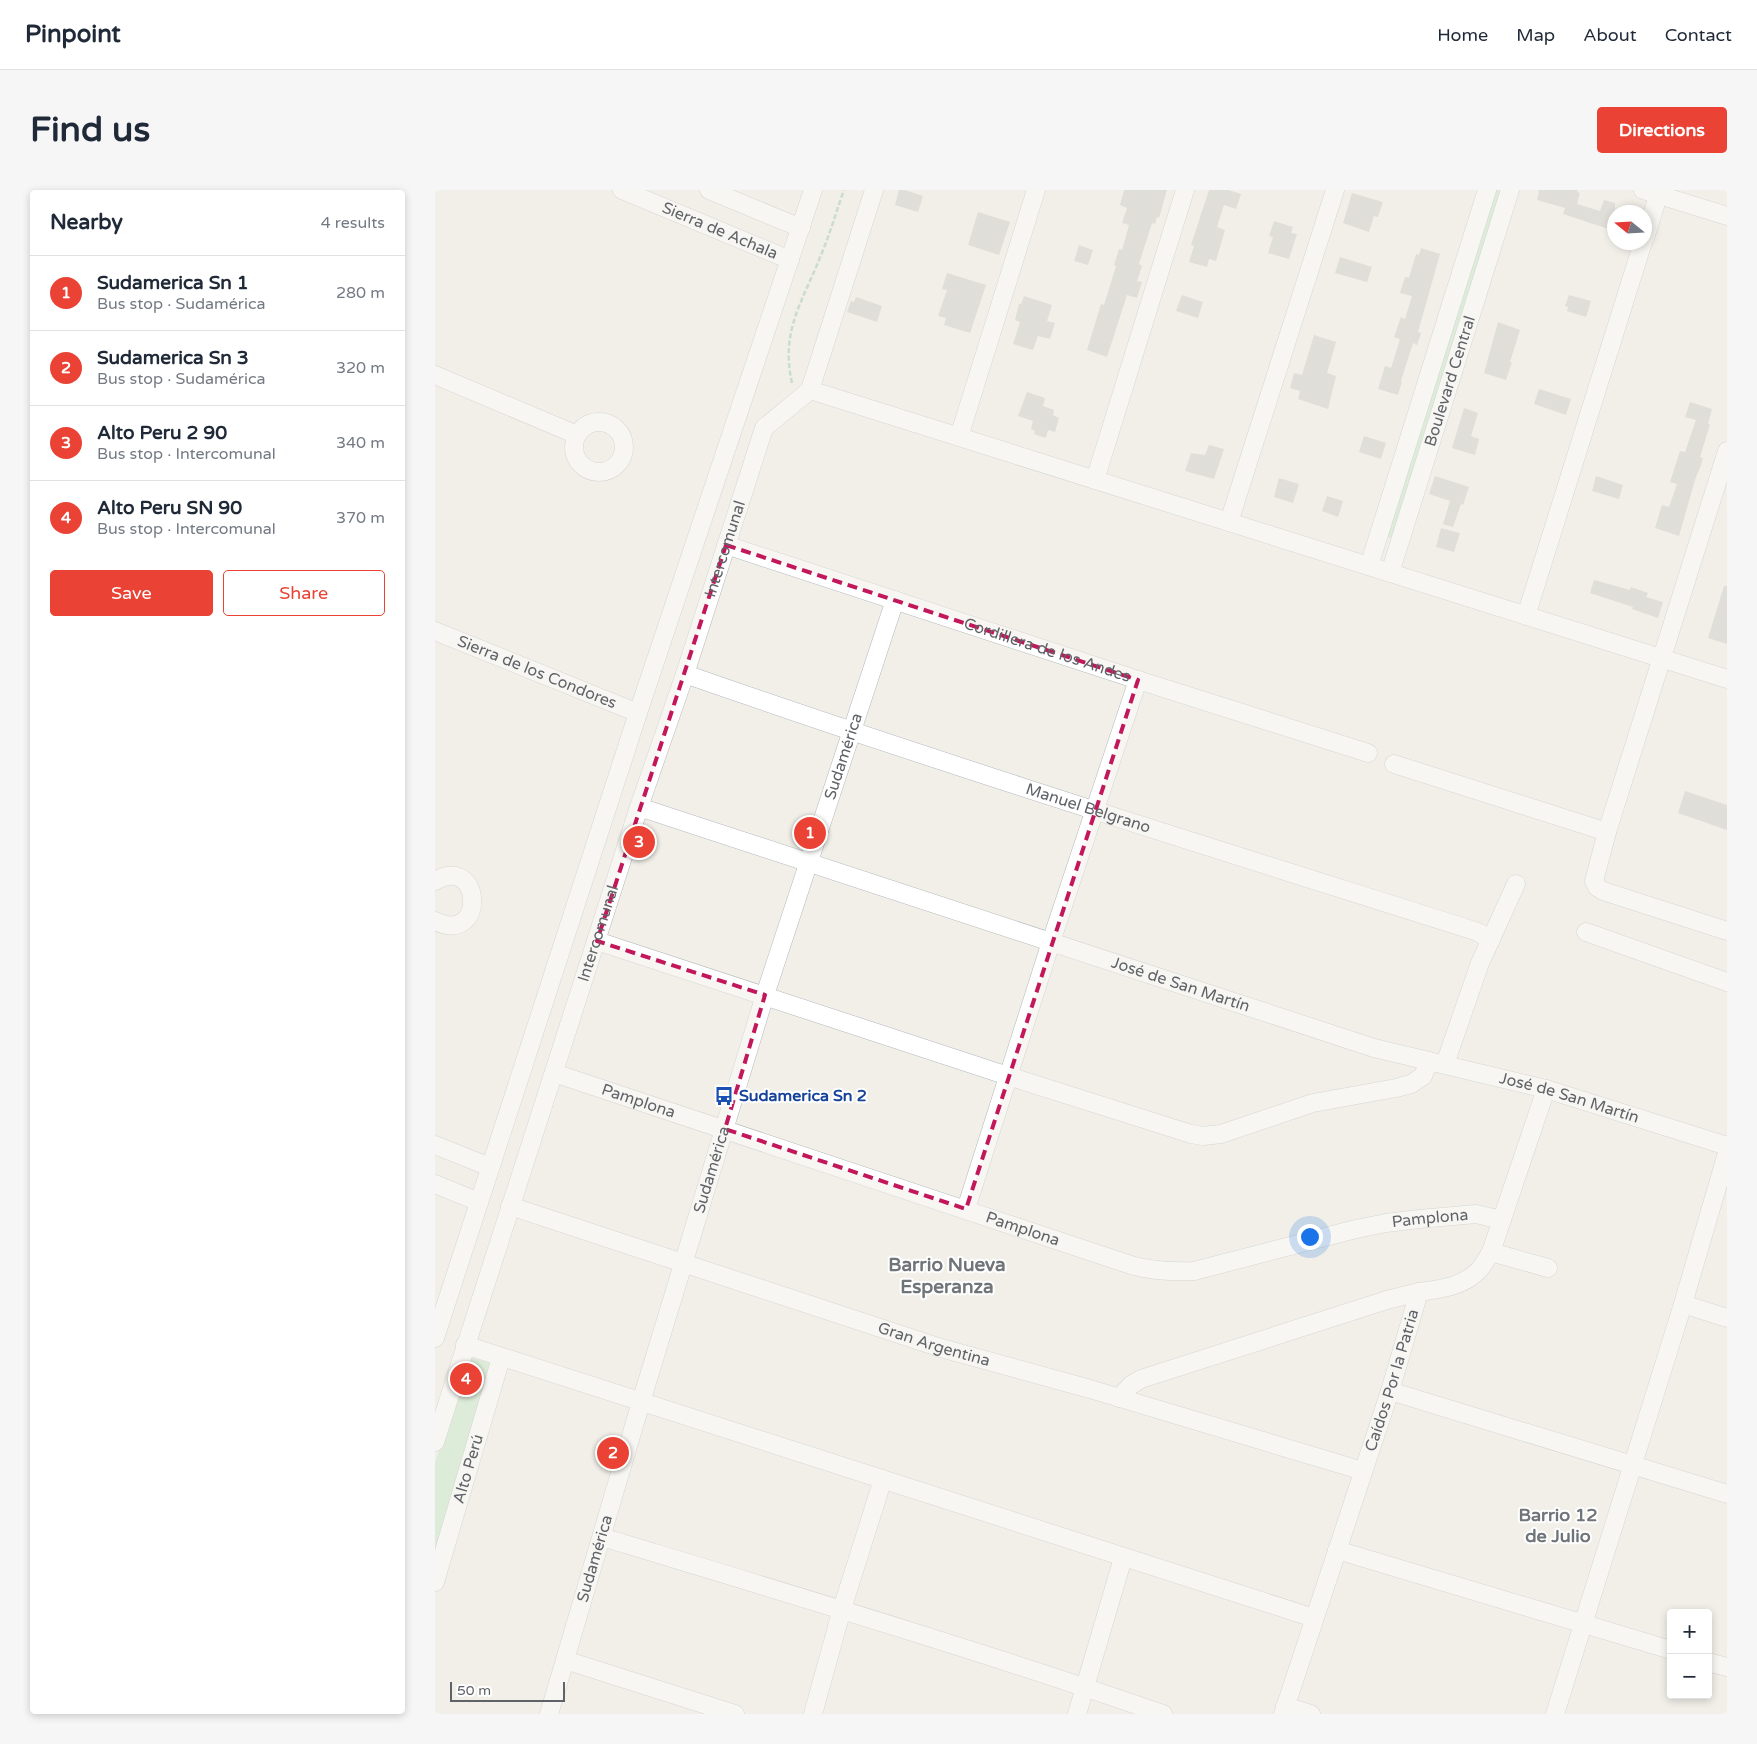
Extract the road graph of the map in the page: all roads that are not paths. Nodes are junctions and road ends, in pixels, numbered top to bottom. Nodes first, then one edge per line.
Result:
1 (621, 190) edge
2 (709, 190) edge
3 (813, 190) edge
4 (875, 190) edge
5 (1036, 190) edge
6 (1185, 190) edge
7 (1335, 190) edge
8 (1487, 190) edge
9 (1510, 190) edge
10 (1653, 192) edge
11 (1651, 205) edge
12 (1727, 216) edge
13 (801, 228) junction
14 (1640, 250) edge
15 (790, 260) junction
16 (435, 375) edge
17 (803, 396) junction
18 (577, 435) dead end
19 (959, 437) junction
20 (1727, 451) edge
21 (1095, 480) junction
22 (1229, 522) junction
23 (726, 546) junction
24 (1369, 566) junction
25 (1390, 573) junction
26 (895, 600) junction
27 (1526, 616) junction
28 (435, 631) edge
29 (1662, 659) junction
30 (685, 674) junction
31 (1727, 679) edge
32 (1138, 680) junction
33 (638, 713) junction
34 (852, 733) junction
35 (1368, 754) dead end
36 (1394, 764) dead end
37 (639, 807) junction
38 (1094, 811) junction
39 (1607, 832) junction
40 (809, 863) junction
41 (435, 881) edge
42 (1516, 884) dead end
43 (435, 921) edge
44 (1727, 931) edge
45 (1586, 932) dead end
46 (1491, 940) junction
47 (597, 941) junction
48 (1051, 942) junction
49 (1727, 982) edge
50 (765, 995) junction
51 (1437, 1063) junction
52 (554, 1072) junction
53 (1008, 1076) junction
54 (1546, 1089) junction
55 (725, 1129) junction
56 (435, 1145) edge
57 (1727, 1146) edge
58 (1727, 1153) edge
59 (490, 1168) junction
60 (435, 1184) edge
61 (479, 1202) junction
62 (510, 1206) junction
63 (966, 1209) junction
64 (1502, 1220) junction
65 (1491, 1252) junction
66 (684, 1264) junction
67 (1548, 1268) dead end
68 (1419, 1292) junction
69 (1683, 1304) junction
70 (1727, 1318) edge
71 (435, 1338) edge
72 (465, 1345) junction
73 (501, 1358) junction
74 (1390, 1391) junction
75 (1119, 1398) junction
76 (641, 1402) junction
77 (435, 1442) edge
78 (1633, 1466) junction
79 (1363, 1471) junction
80 (883, 1479) junction
81 (1727, 1494) edge
82 (602, 1537) junction
83 (1337, 1550) junction
84 (1123, 1558) junction
85 (435, 1582) edge
86 (842, 1609) junction
87 (1314, 1618) junction
88 (1583, 1624) junction
89 (1667, 1649) edge
90 (565, 1660) junction
91 (1712, 1663) edge
92 (1727, 1667) edge
93 (1085, 1687) junction
94 (1284, 1710) edge
95 (549, 1714) edge
96 (735, 1714) edge
97 (813, 1714) edge
98 (1077, 1714) edge
99 (1163, 1714) edge
100 (1311, 1714) edge
101 (1555, 1714) edge

1 - 15 street, Sierra de Achala
2 - 13 street, Sierra de Achala
3 - 13 street
4 - 17 street
5 - 19 street
6 - 21 street
7 - 22 street
8 - 24 street, Boulevard Central
9 - 25 street, Boulevard Central
10 - 11 street
10 - 12 street
13 - 15 street
14 - 27 street
15 - 33 street
16 - 18 street
17 - 19 street
17 - 23 street, Intercomunal
19 - 21 street
20 - 29 street
21 - 22 street
22 - 24 street
23 - 26 street, Cordillera de los Andes
23 - 30 street, Intercomunal
24 - 25 street
25 - 27 street
26 - 32 street, Cordillera de los Andes
26 - 34 street, Sudamérica
27 - 29 street
28 - 33 street, Sierra de los Condores
29 - 31 street
29 - 39 street
30 - 34 street, Manuel Belgrano
30 - 37 street, Intercomunal
32 - 35 street, Cordillera de los Andes
32 - 38 street
33 - 59 street
34 - 38 street, Manuel Belgrano
34 - 40 street, Sudamérica
36 - 39 street
37 - 40 street, José de San Martín
37 - 47 street, Intercomunal
38 - 46 street, Manuel Belgrano
38 - 48 street
39 - 44 street
40 - 48 street, José de San Martín
40 - 50 street, Sudamérica
41 - 43 street
42 - 46 street
45 - 49 street
46 - 51 street
47 - 50 street
47 - 52 street, Intercomunal
48 - 51 street, José de San Martín
48 - 53 street
50 - 53 street
50 - 55 street, Sudamérica
51 - 53 street
51 - 54 street, José de San Martín
52 - 55 street, Pamplona
52 - 62 street, Intercomunal
53 - 63 street
54 - 57 street, José de San Martín
54 - 64 street, Caídos Por la Patria
55 - 63 street, Pamplona
55 - 66 street, Sudamérica
56 - 59 street
58 - 69 street
59 - 61 street
60 - 61 street
61 - 71 street
62 - 66 street, Gran Argentina
62 - 72 street, Intercomunal
63 - 64 street, Pamplona
64 - 65 street, Caídos Por la Patria
65 - 67 street
65 - 68 street, Caídos Por la Patria
66 - 75 street, Gran Argentina
66 - 76 street, Sudamérica
68 - 74 street, Caídos Por la Patria
68 - 75 street
69 - 70 street
69 - 78 street
72 - 73 street
72 - 77 street, Intercomunal
73 - 76 street
73 - 85 street, Alto Perú
74 - 78 street
74 - 79 street, Caídos Por la Patria
75 - 79 street, Gran Argentina
76 - 80 street
76 - 82 street, Sudamérica
78 - 81 street
78 - 88 street
79 - 83 street, Caídos Por la Patria
80 - 84 street
80 - 86 street
82 - 86 street
82 - 90 street, Sudamérica
83 - 87 street, Caídos Por la Patria
83 - 88 street
84 - 87 street
84 - 93 street
86 - 93 street
86 - 97 street
87 - 94 street, Caídos Por la Patria
88 - 89 street
88 - 101 street
90 - 95 street, Sudamérica
90 - 96 street
91 - 92 street
93 - 98 street
93 - 99 street
94 - 100 street

